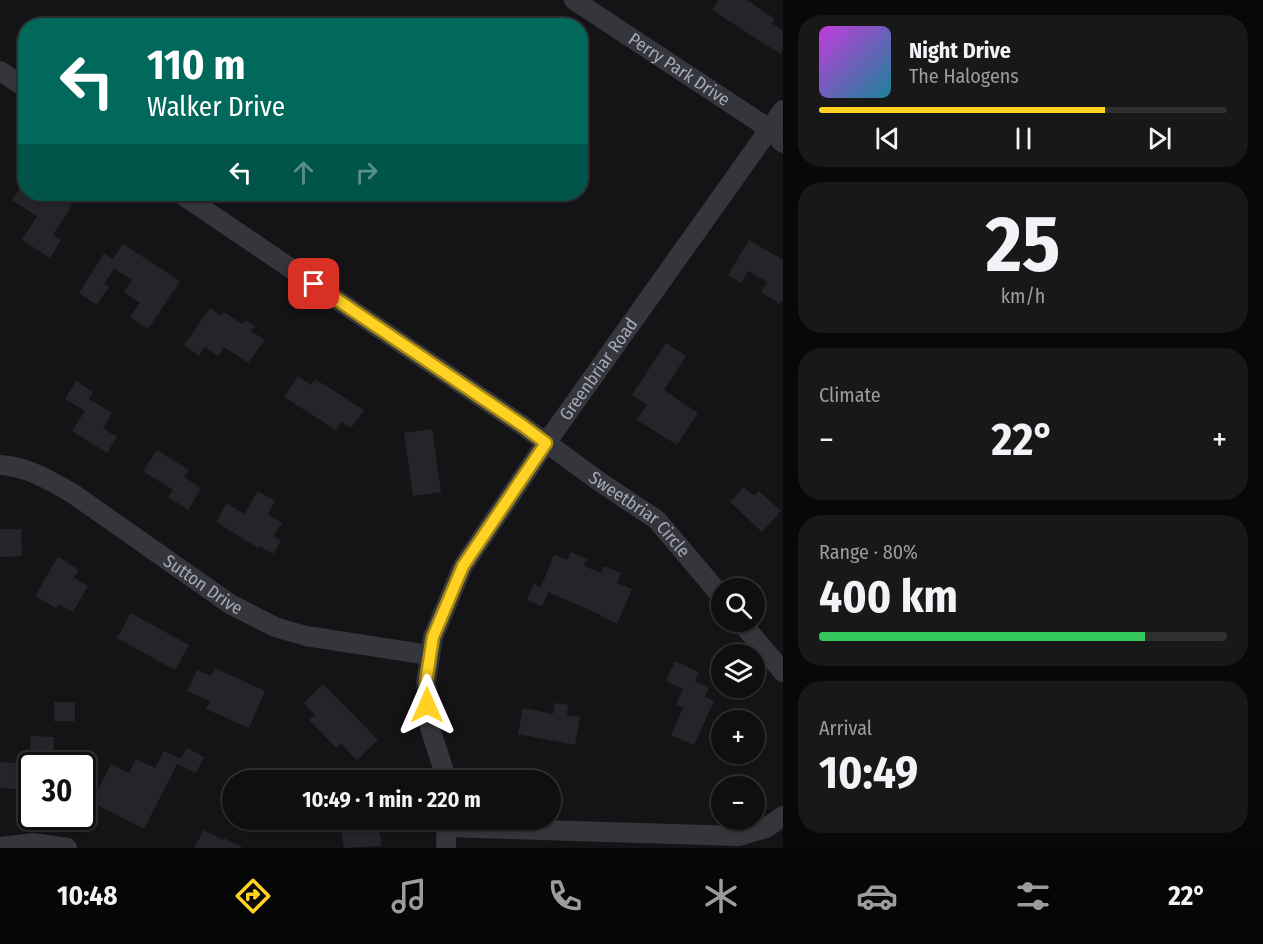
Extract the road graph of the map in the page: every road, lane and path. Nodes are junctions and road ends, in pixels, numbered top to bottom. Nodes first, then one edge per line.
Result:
1 (574, 0) edge
2 (0, 71) edge
3 (18, 83) edge
4 (783, 110) edge
5 (768, 128) junction
6 (783, 143) edge
7 (191, 201) edge
8 (546, 443) junction
9 (0, 465) edge
10 (711, 584) edge
11 (749, 632) edge
12 (429, 655) junction
13 (783, 672) edge
14 (443, 770) edge
15 (783, 816) edge
16 (561, 828) edge
17 (447, 830) edge
18 (0, 847) edge
19 (67, 848) edge
20 (446, 848) edge

1 - 5 street, Perry Park Drive
2 - 3 street
4 - 5 street, Greenbriar Road
5 - 6 street, Perry Park Drive
5 - 8 street, Greenbriar Road
7 - 8 street, Sweetbriar Circle
8 - 10 street, Sweetbriar Circle
8 - 12 street, Greenbriar Road
9 - 12 street, Sutton Drive
11 - 13 street
12 - 14 street, Greenbriar Road
15 - 16 street
17 - 20 street
18 - 19 street

